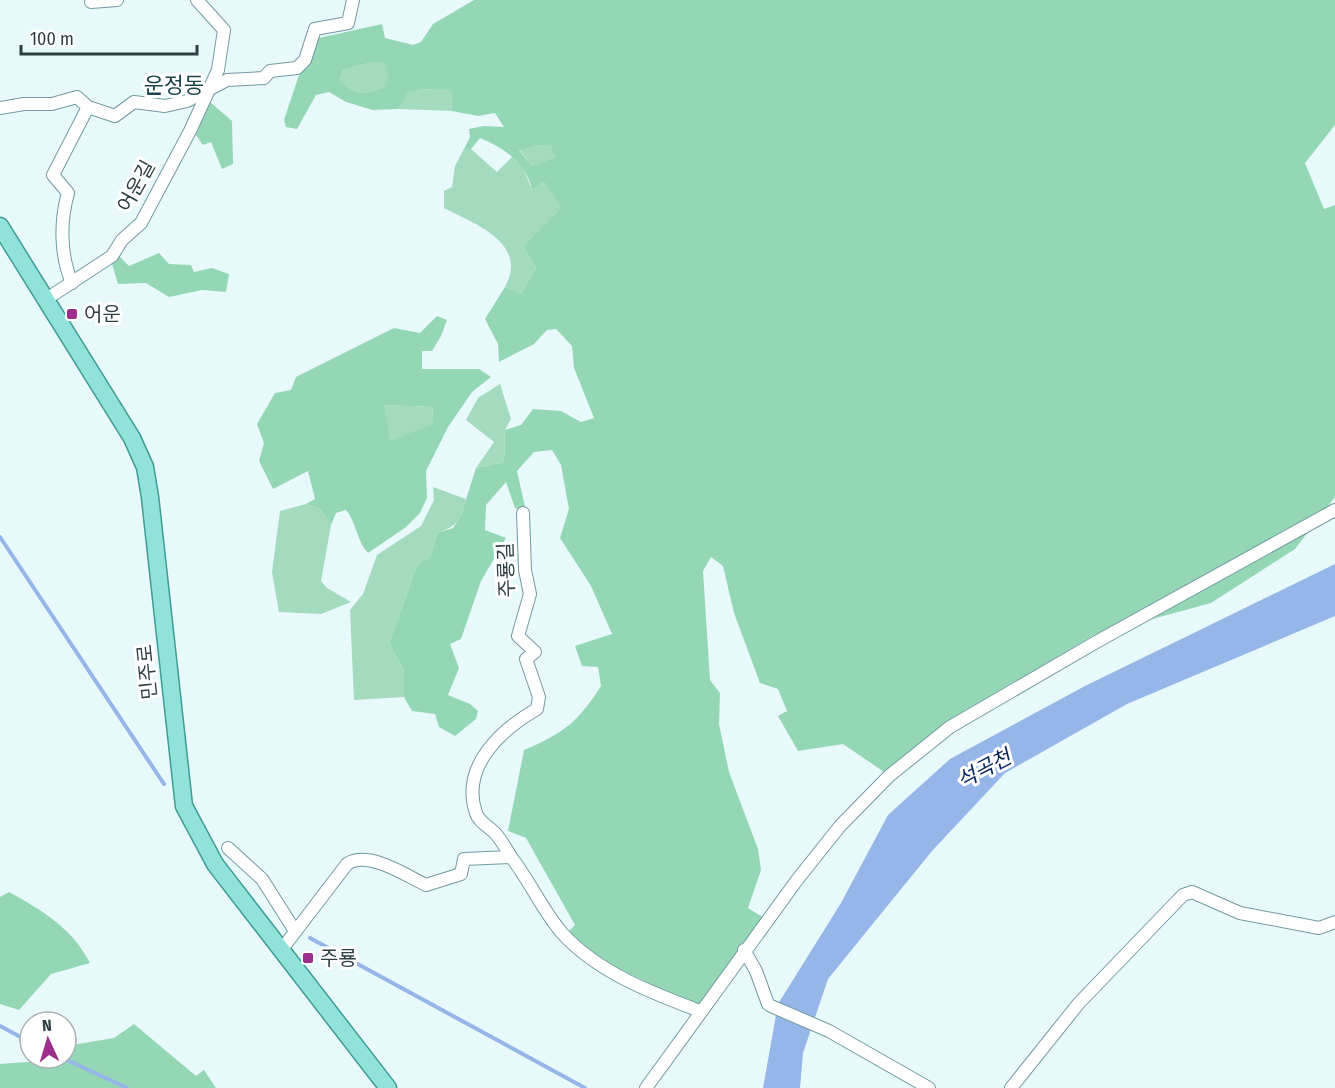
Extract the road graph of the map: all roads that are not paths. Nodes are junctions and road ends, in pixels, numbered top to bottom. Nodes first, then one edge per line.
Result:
1 (117, 0) edge
2 (197, 0) edge
3 (353, 0) edge
4 (92, 2) dead end
5 (210, 88) junction
6 (88, 107) junction
7 (0, 108) edge
8 (0, 226) edge
9 (72, 283) junction
10 (45, 300) junction
11 (1335, 510) edge
12 (523, 513) dead end
13 (228, 848) dead end
14 (511, 857) junction
15 (1335, 921) edge
16 (295, 931) junction
17 (282, 949) junction
18 (744, 950) junction
19 (700, 1011) junction
20 (388, 1088) edge
21 (645, 1088) edge
22 (929, 1088) edge
23 (1011, 1088) edge

1 - 4 street
2 - 5 street, 어운길
3 - 5 street
5 - 6 street
5 - 9 street, 어운길
6 - 7 street
6 - 9 street
8 - 10 main road, 민주로
9 - 10 street, 어운길
10 - 17 main road, 민주로
11 - 18 street
12 - 14 street, 주룡길
13 - 16 street
14 - 16 street
14 - 19 street, 주룡길
15 - 23 street
16 - 17 street
17 - 20 main road, 민주로
18 - 19 street
18 - 22 street
19 - 21 street

